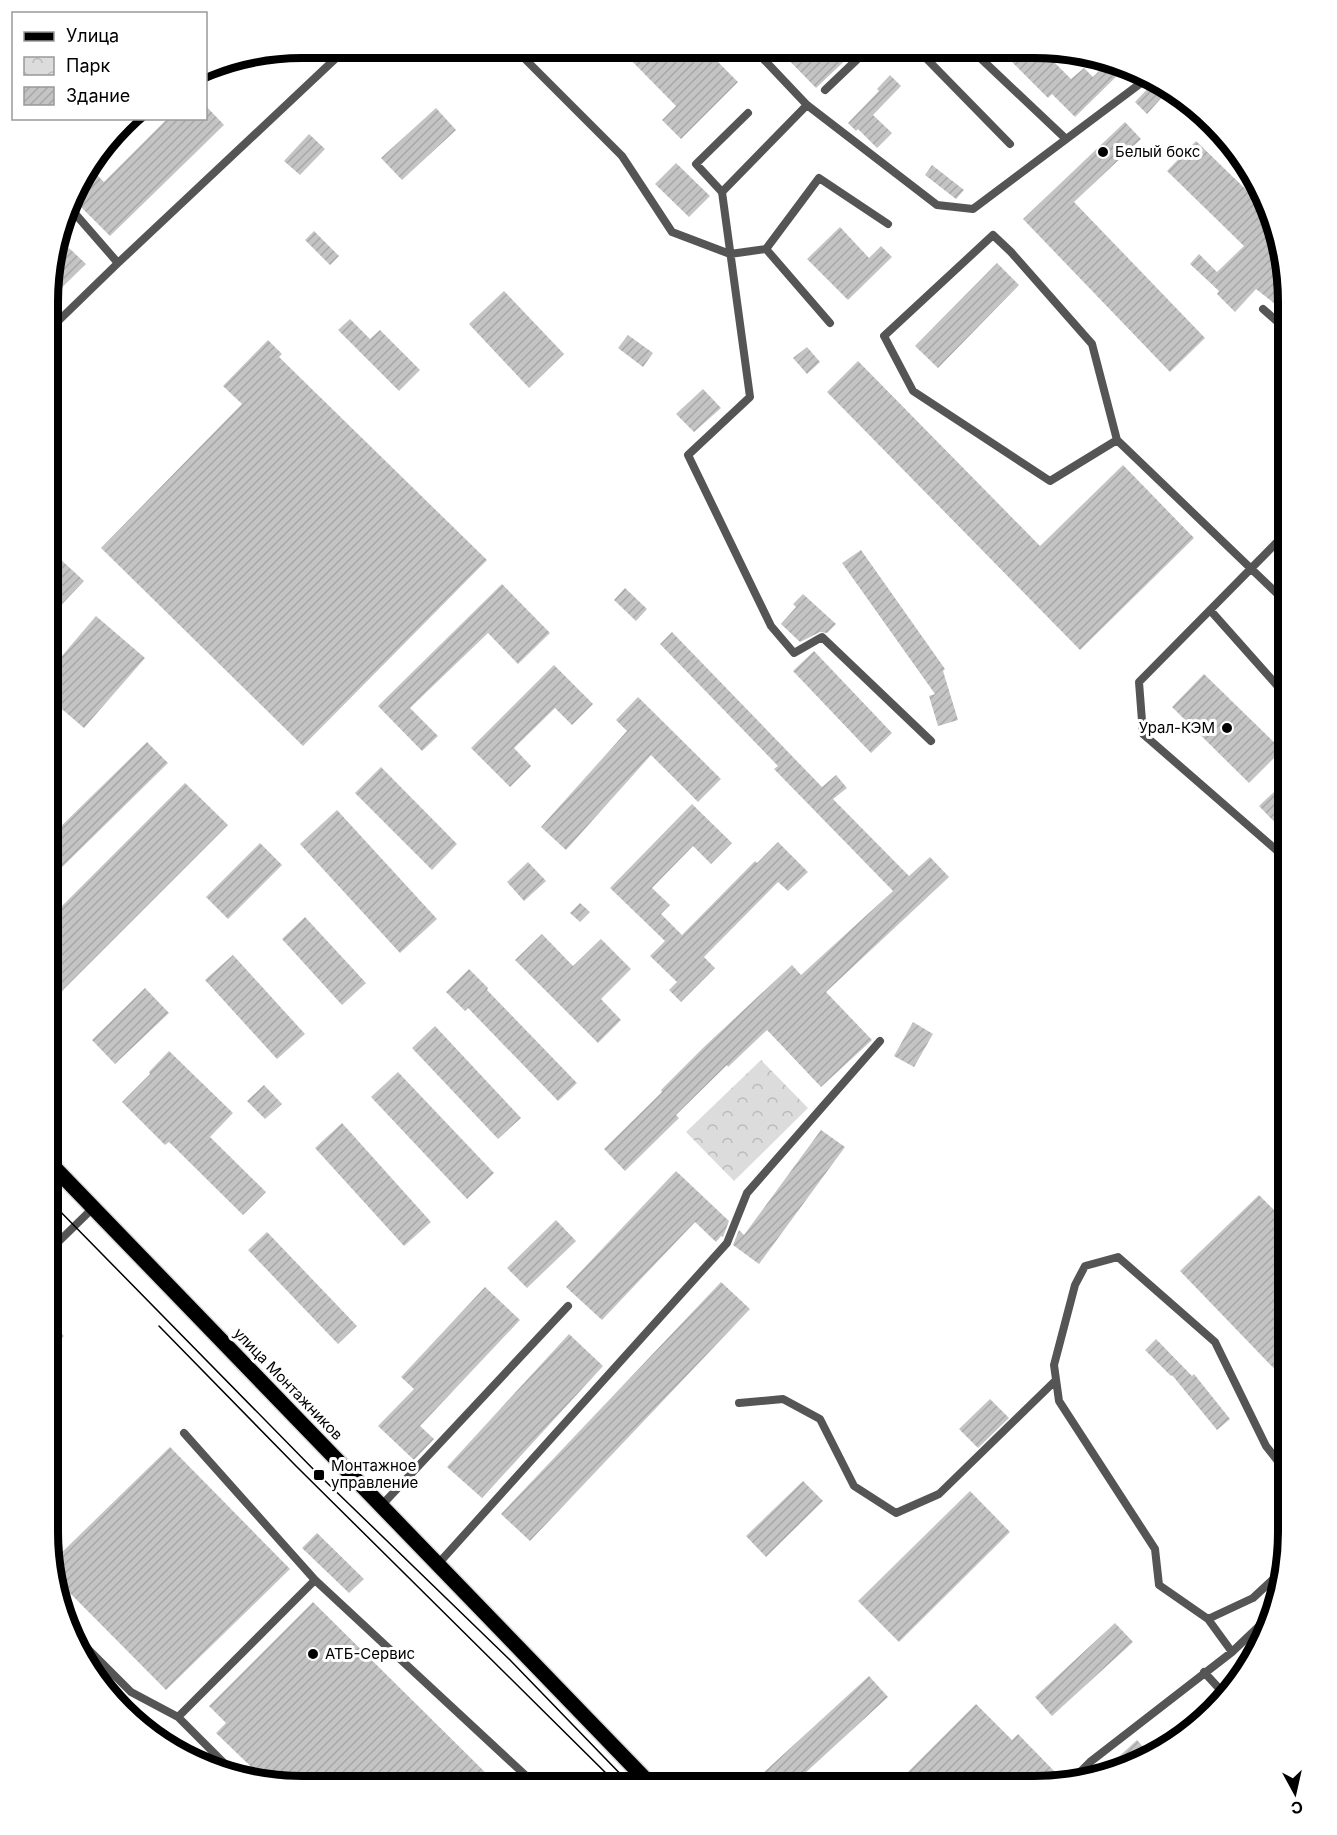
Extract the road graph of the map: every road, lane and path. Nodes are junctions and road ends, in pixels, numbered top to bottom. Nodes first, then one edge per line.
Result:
1 (335, 58) edge
2 (524, 58) edge
3 (763, 58) edge
4 (859, 58) edge
5 (926, 58) edge
6 (980, 58) edge
7 (1141, 83) edge
8 (825, 90) dead end
9 (807, 105) junction
10 (748, 113) dead end
11 (1066, 139) junction
12 (1010, 144) dead end
13 (722, 192) junction
14 (75, 214) edge
15 (888, 224) dead end
16 (766, 249) junction
17 (730, 254) junction
18 (118, 263) junction
19 (1263, 309) dead end
20 (58, 321) edge
21 (830, 323) dead end
22 (1279, 323) edge
23 (1117, 440) junction
24 (1279, 540) edge
25 (1251, 568) junction
26 (1279, 595) edge
27 (1210, 610) junction
28 (1279, 688) edge
29 (931, 741) dead end
30 (1279, 852) edge
31 (880, 1041) dead end
32 (58, 1171) edge
33 (93, 1208) junction
34 (58, 1242) edge
35 (568, 1306) dead end
36 (1056, 1380) junction
37 (739, 1403) dead end
38 (184, 1433) dead end
39 (1279, 1463) edge
40 (381, 1506) junction
41 (438, 1564) junction
42 (1274, 1578) edge
43 (315, 1580) junction
44 (1209, 1619) junction
45 (1260, 1625) edge
46 (89, 1650) edge
47 (1232, 1652) junction
48 (1204, 1672) junction
49 (1221, 1690) edge
50 (178, 1717) junction
51 (225, 1764) edge
52 (1080, 1772) edge
53 (526, 1776) edge
54 (642, 1776) edge

1 - 18 lane
2 - 17 lane
3 - 9 lane
4 - 8 lane
5 - 12 lane
6 - 11 lane
7 - 11 lane
9 - 11 lane
9 - 13 lane
10 - 13 lane
13 - 17 lane
14 - 18 lane
15 - 16 lane
16 - 17 lane
16 - 21 lane
17 - 29 lane
18 - 20 lane
19 - 22 lane
23 - 23 lane
23 - 25 lane
24 - 25 lane
25 - 26 lane
25 - 27 lane
27 - 28 lane
27 - 30 lane
31 - 41 lane
32 - 33 main road, улица Монтажников
33 - 34 lane
33 - 40 main road, улица Монтажников
35 - 40 lane
36 - 37 lane
36 - 39 lane
36 - 44 lane
38 - 43 lane
40 - 41 main road, улица Монтажников
41 - 54 main road, улица Монтажников
42 - 44 lane
43 - 50 lane
43 - 53 lane
44 - 47 lane
45 - 47 lane
46 - 50 lane
47 - 48 lane
48 - 49 lane
48 - 52 lane
50 - 51 lane

